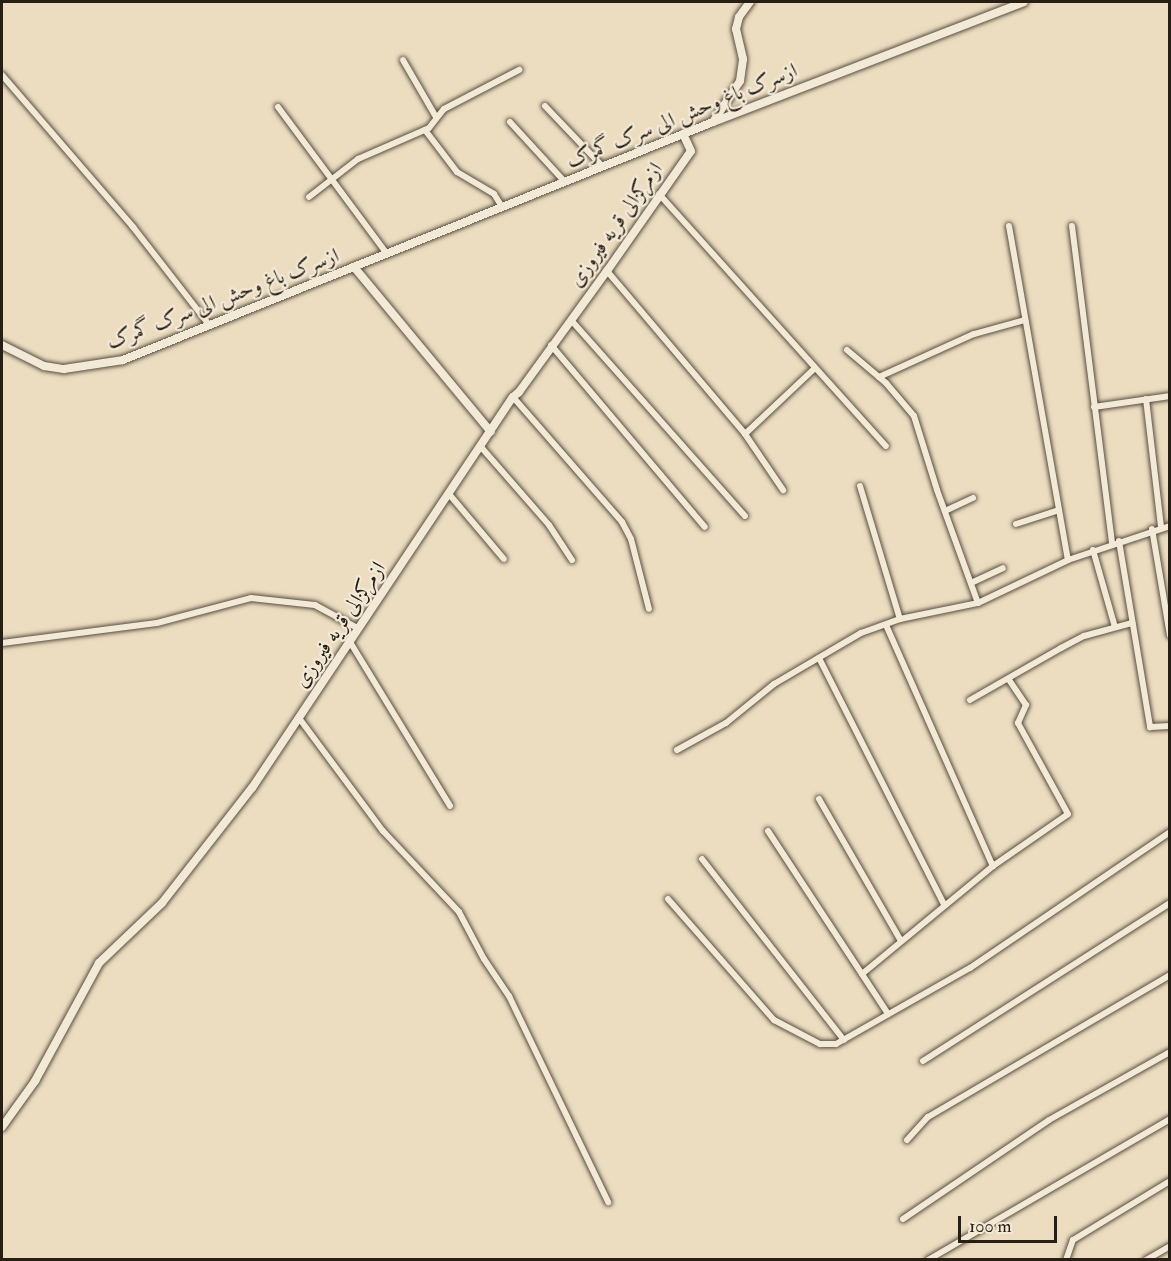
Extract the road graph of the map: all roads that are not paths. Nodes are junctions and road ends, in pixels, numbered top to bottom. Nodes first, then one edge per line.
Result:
1 (750, 2) edge
2 (1024, 2) edge
3 (403, 60) dead end
4 (519, 69) dead end
5 (2, 75) edge
6 (545, 106) dead end
7 (278, 107) dead end
8 (436, 117) junction
9 (510, 122) dead end
10 (713, 122) junction
11 (425, 130) junction
12 (683, 134) junction
13 (603, 166) junction
14 (331, 179) junction
15 (565, 182) junction
16 (659, 194) junction
17 (309, 197) dead end
18 (502, 207) junction
19 (1009, 226) dead end
20 (1072, 226) dead end
21 (387, 254) junction
22 (354, 267) junction
23 (607, 271) junction
24 (571, 320) junction
25 (1025, 320) junction
26 (210, 326) junction
27 (2, 345) edge
28 (551, 345) junction
29 (847, 350) dead end
30 (815, 368) junction
31 (879, 377) junction
32 (1170, 396) edge
33 (513, 397) junction
34 (1146, 399) junction
35 (1094, 406) junction
36 (491, 432) junction
37 (745, 434) junction
38 (886, 446) dead end
39 (481, 447) junction
40 (860, 486) dead end
41 (783, 490) dead end
42 (449, 494) junction
43 (973, 498) dead end
44 (1059, 510) junction
45 (945, 511) junction
46 (745, 516) dead end
47 (1016, 524) dead end
48 (1170, 526) edge
49 (705, 527) dead end
50 (1161, 527) junction
51 (1152, 529) junction
52 (1116, 542) junction
53 (1093, 550) junction
54 (504, 559) dead end
55 (572, 560) dead end
56 (1068, 560) junction
57 (1003, 568) dead end
58 (971, 583) junction
59 (978, 603) junction
60 (649, 609) dead end
61 (900, 619) junction
62 (1132, 623) junction
63 (886, 625) junction
64 (1115, 627) junction
65 (359, 629) junction
66 (1170, 635) edge
67 (350, 642) junction
68 (2, 643) edge
69 (819, 658) junction
70 (1009, 680) junction
71 (970, 700) dead end
72 (299, 718) junction
73 (1170, 726) edge
74 (677, 750) dead end
75 (819, 799) dead end
76 (450, 806) dead end
77 (768, 831) dead end
78 (1170, 832) edge
79 (702, 859) dead end
80 (993, 866) junction
81 (668, 899) dead end
82 (1170, 903) edge
83 (944, 904) junction
84 (901, 941) junction
85 (862, 974) junction
86 (1170, 975) edge
87 (888, 1014) junction
88 (844, 1040) junction
89 (1170, 1052) edge
90 (923, 1061) dead end
91 (1170, 1119) edge
92 (2, 1127) edge
93 (907, 1140) dead end
94 (1170, 1181) edge
95 (608, 1202) dead end
96 (903, 1219) dead end
97 (1170, 1246) edge
98 (928, 1260) edge
99 (1066, 1260) edge
100 (1146, 1260) edge

1 - 10 main road
2 - 10 main road, ازسرک باغ وحش الی سرک گمرک
3 - 8 street
4 - 8 street
5 - 26 street
6 - 13 street
7 - 14 street
8 - 11 street
9 - 15 street
10 - 12 main road, ازسرک باغ وحش الی سرک گمرک
11 - 14 street
11 - 18 street
12 - 13 main road, ازسرک باغ وحش الی سرک گمرک
12 - 16 main road, ازمرکزالی قریه فیروزی
13 - 15 main road, ازسرک باغ وحش الی سرک گمرک
14 - 17 street
14 - 21 street
15 - 18 main road, ازسرک باغ وحش الی سرک گمرک
16 - 23 main road, ازمرکزالی قریه فیروزی
16 - 30 street
18 - 21 main road, ازسرک باغ وحش الی سرک گمرک
19 - 25 street
20 - 35 street
21 - 22 main road, ازسرک باغ وحش الی سرک گمرک
22 - 26 main road, ازسرک باغ وحش الی سرک گمرک
22 - 36 main road, ازسرک باغ وحش الی سرک گمرک
23 - 24 main road, ازمرکزالی قریه فیروزی
23 - 37 street
24 - 28 main road, ازمرکزالی قریه فیروزی
24 - 46 street
25 - 31 street
25 - 44 street
26 - 27 main road, ازسرک باغ وحش الی سرک گمرک
28 - 33 main road, ازمرکزالی قریه فیروزی
28 - 49 street
29 - 31 street
30 - 37 street
30 - 38 street
31 - 45 street
32 - 34 street
33 - 36 main road, ازمرکزالی قریه فیروزی
33 - 60 street
34 - 35 street
34 - 50 street
35 - 52 street
36 - 39 main road, ازمرکزالی قریه فیروزی
37 - 41 street
39 - 42 main road, ازمرکزالی قریه فیروزی
39 - 55 street
40 - 61 street
42 - 54 street
42 - 65 main road, ازمرکزالی قریه فیروزی
43 - 45 street
44 - 47 street
44 - 56 street
45 - 58 street
48 - 50 street
50 - 51 street
51 - 52 street
51 - 66 street
52 - 53 street
52 - 62 street
53 - 56 street
53 - 64 street
56 - 59 street
57 - 58 street
58 - 59 street
59 - 61 street
61 - 63 street
62 - 64 street
62 - 73 street
63 - 69 street
63 - 80 street
64 - 70 street
65 - 67 main road, ازمرکزالی قریه فیروزی
65 - 68 street
67 - 72 main road, ازمرکزالی قریه فیروزی
67 - 76 street
69 - 74 street
69 - 83 street
70 - 71 street
70 - 80 street
72 - 92 main road, ازمرکزالی قریه فیروزی
72 - 95 street
75 - 84 street
77 - 85 street
78 - 87 street
79 - 88 street
80 - 83 street
81 - 88 street
82 - 90 street
83 - 84 street
84 - 85 street
85 - 87 street
86 - 93 street
87 - 88 street
89 - 96 street
91 - 98 street
94 - 99 street
97 - 100 street

